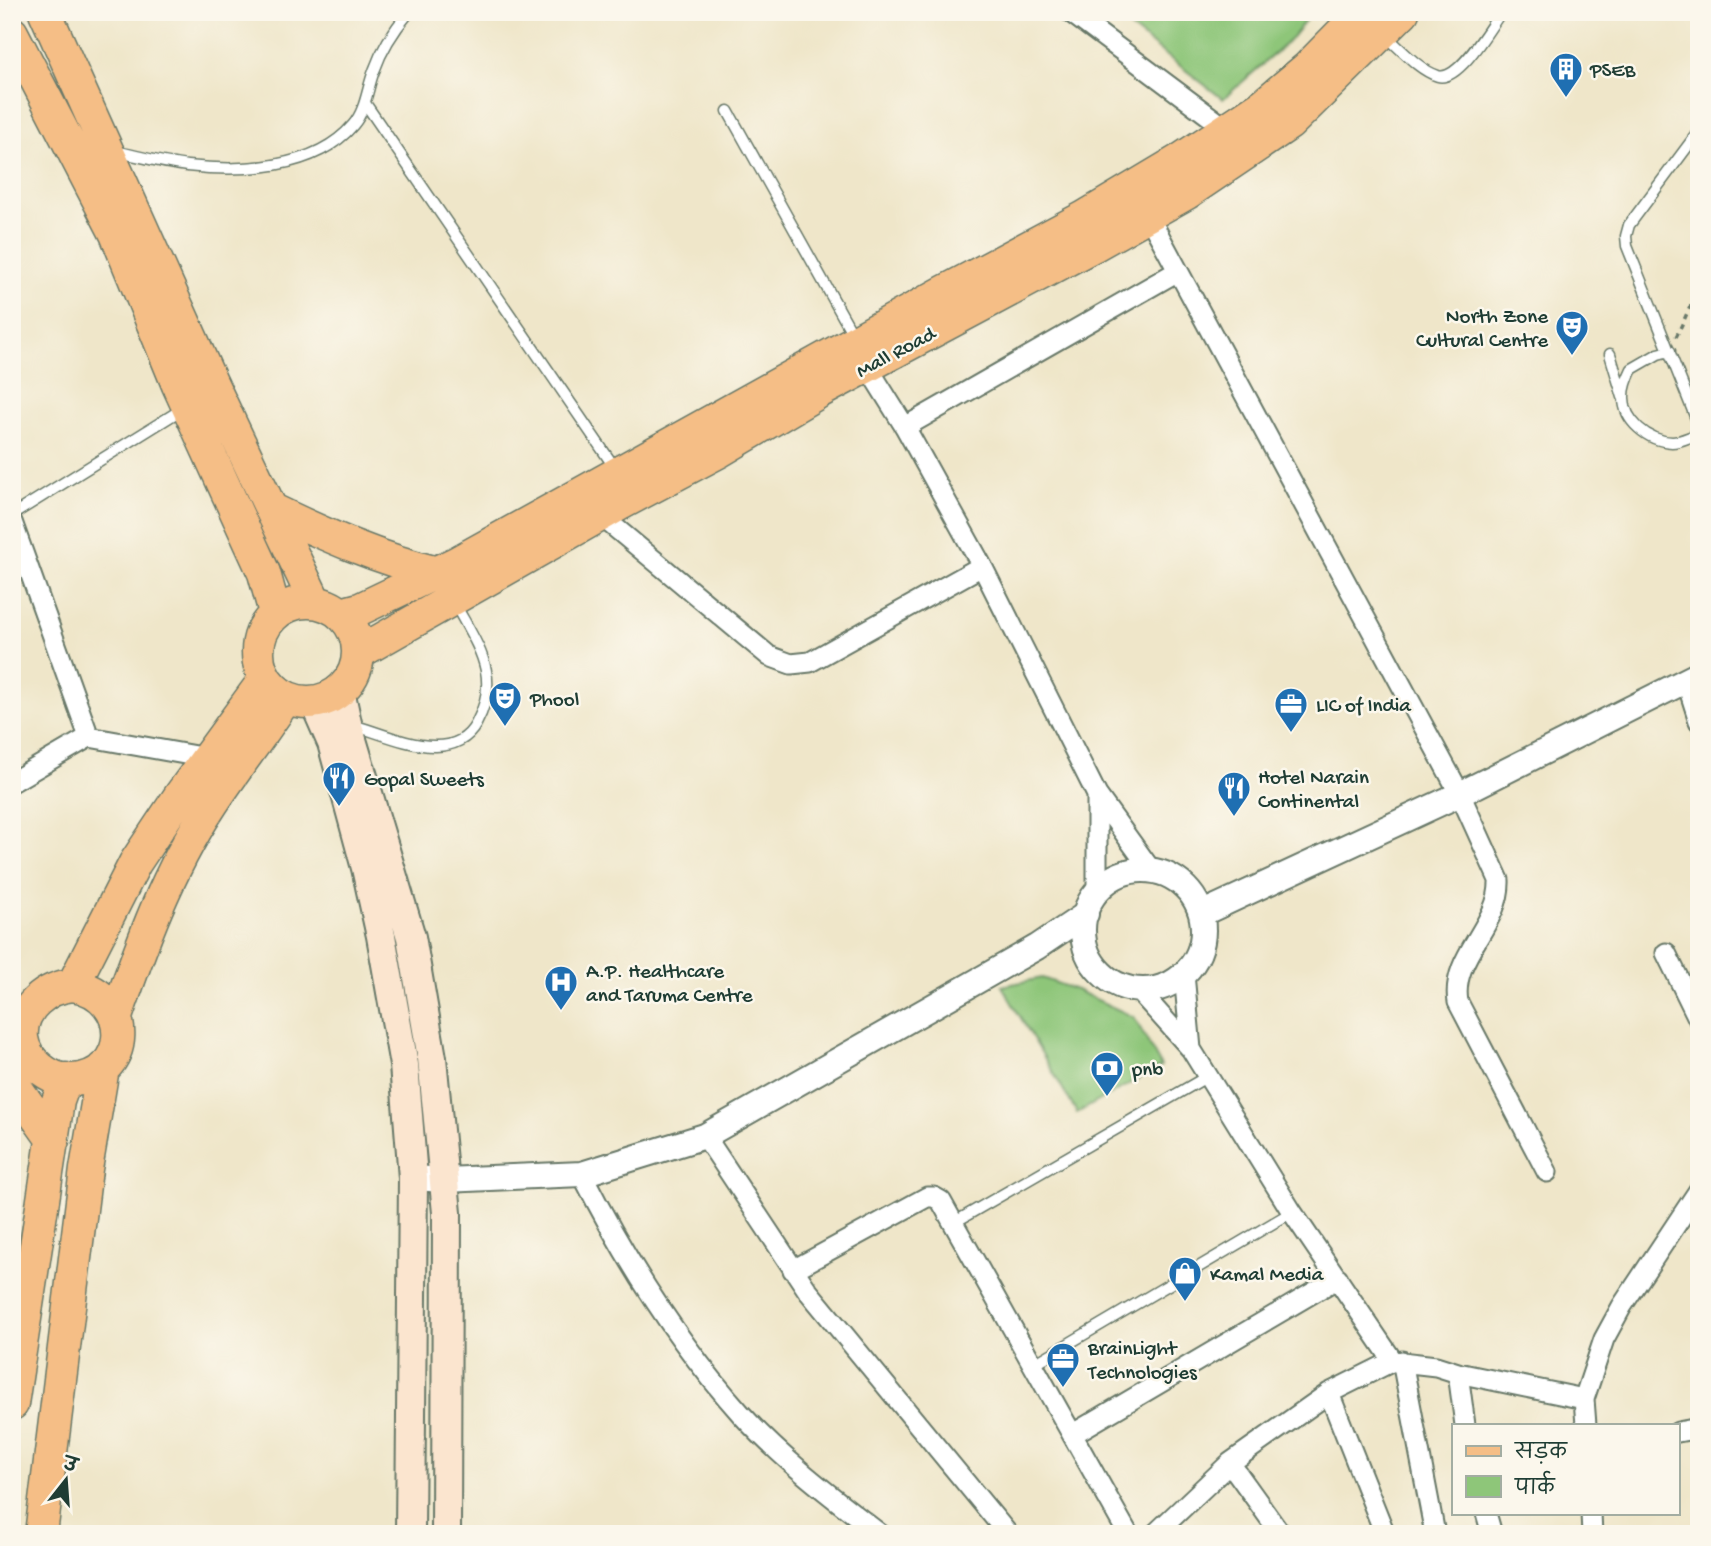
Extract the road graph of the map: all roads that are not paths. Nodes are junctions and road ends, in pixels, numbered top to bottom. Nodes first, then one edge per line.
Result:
1 (45, 12) edge
2 (410, 12) edge
3 (1070, 12) edge
4 (1501, 12) edge
5 (1383, 19) edge
6 (15, 46) edge
7 (365, 103) junction
8 (728, 111) dead end
9 (1228, 130) junction
10 (1699, 131) edge
11 (106, 149) junction
12 (1148, 215) junction
13 (1178, 271) junction
14 (1670, 351) junction
15 (862, 354) junction
16 (1610, 354) dead end
17 (1623, 398) junction
18 (188, 405) junction
19 (1699, 426) edge
20 (905, 427) junction
21 (1699, 434) edge
22 (620, 474) junction
23 (271, 509) junction
24 (12, 515) edge
25 (600, 515) junction
26 (12, 522) edge
27 (982, 566) junction
28 (445, 585) junction
29 (328, 608) junction
30 (275, 613) junction
31 (358, 653) junction
32 (1693, 677) edge
33 (301, 692) junction
34 (1699, 721) edge
35 (347, 723) junction
36 (89, 737) junction
37 (207, 758) junction
38 (12, 782) edge
39 (1460, 794) junction
40 (1097, 795) junction
41 (1151, 870) junction
42 (1097, 891) junction
43 (1086, 914) junction
44 (1201, 914) junction
45 (1037, 947) junction
46 (1085, 947) junction
47 (1666, 953) dead end
48 (1184, 974) junction
49 (73, 985) junction
50 (1138, 990) junction
51 (23, 1003) edge
52 (116, 1017) junction
53 (1699, 1020) edge
54 (17, 1037) edge
55 (1191, 1049) junction
56 (103, 1068) junction
57 (1208, 1076) junction
58 (66, 1079) junction
59 (12, 1082) edge
60 (705, 1136) junction
61 (53, 1140) junction
62 (1547, 1172) dead end
63 (582, 1174) junction
64 (413, 1178) junction
65 (444, 1180) junction
66 (1694, 1196) edge
67 (1292, 1212) junction
68 (1699, 1221) edge
69 (955, 1222) junction
70 (793, 1270) junction
71 (1338, 1278) junction
72 (1398, 1361) junction
73 (1034, 1364) junction
74 (1458, 1373) junction
75 (1329, 1393) junction
76 (1584, 1399) junction
77 (12, 1404) edge
78 (1465, 1424) edge
79 (1586, 1424) edge
80 (1699, 1428) edge
81 (1680, 1432) edge
82 (1073, 1434) junction
83 (1230, 1463) junction
84 (1486, 1514) edge
85 (1591, 1514) edge
86 (41, 1534) edge
87 (410, 1534) edge
88 (446, 1534) edge
89 (880, 1534) edge
90 (1007, 1534) edge
91 (1128, 1534) edge
92 (1154, 1534) edge
93 (1281, 1534) edge
94 (1385, 1534) edge
95 (1435, 1534) edge
96 (1492, 1534) edge
97 (1592, 1534) edge

1 - 11 main road
2 - 7 lane
3 - 9 street
4 - 5 lane
5 - 9 main road, Mall Road
5 - 12 main road, Mall Road
6 - 18 main road
7 - 11 lane
7 - 22 lane
8 - 15 lane
9 - 15 main road, Mall Road
10 - 14 lane
11 - 23 main road
12 - 13 street
12 - 15 main road, Mall Road
13 - 20 street
13 - 39 street
14 - 17 lane
14 - 19 lane
15 - 20 street
15 - 22 main road, Mall Road
15 - 25 main road, Mall Road
16 - 17 lane
17 - 21 lane
18 - 24 lane
18 - 30 main road
20 - 27 street
22 - 28 main road, Mall Road
23 - 28 main road
23 - 29 main road
25 - 27 street
25 - 28 main road, Mall Road
26 - 36 street
27 - 40 street
28 - 29 main road, Mall Road
28 - 31 main road, Mall Road
28 - 35 lane
29 - 30 main road
29 - 31 main road
30 - 33 main road
31 - 33 main road
32 - 34 street
32 - 39 street
33 - 35 main road
33 - 37 main road
33 - 52 main road
33 - 64 main road
35 - 65 main road
36 - 37 street
36 - 38 street
37 - 49 main road
39 - 44 street
39 - 62 street
40 - 41 street
40 - 42 street
41 - 42 street
41 - 44 street
42 - 43 street
43 - 45 street
43 - 46 street
44 - 48 street
45 - 46 street
45 - 60 street
46 - 50 street
47 - 53 street
48 - 50 street
48 - 55 street
49 - 51 main road
49 - 52 main road
50 - 55 street
51 - 54 main road
52 - 56 main road
54 - 58 main road
55 - 57 street
56 - 58 main road
56 - 86 main road
57 - 67 street
57 - 69 lane
58 - 61 main road
59 - 61 main road
60 - 63 street
60 - 70 street
61 - 77 main road
63 - 65 street
63 - 89 street
64 - 65 street
64 - 87 main road
65 - 88 main road
66 - 68 street
66 - 76 street
67 - 71 street
67 - 73 lane
69 - 70 street
69 - 73 street
70 - 90 street
71 - 72 street
71 - 82 street
72 - 74 street
72 - 75 street
72 - 95 street
73 - 82 street
74 - 76 street
74 - 78 street
75 - 83 street
75 - 94 street
76 - 79 street
80 - 81 street
82 - 91 street
83 - 92 street
83 - 93 street
84 - 96 street
85 - 97 street

